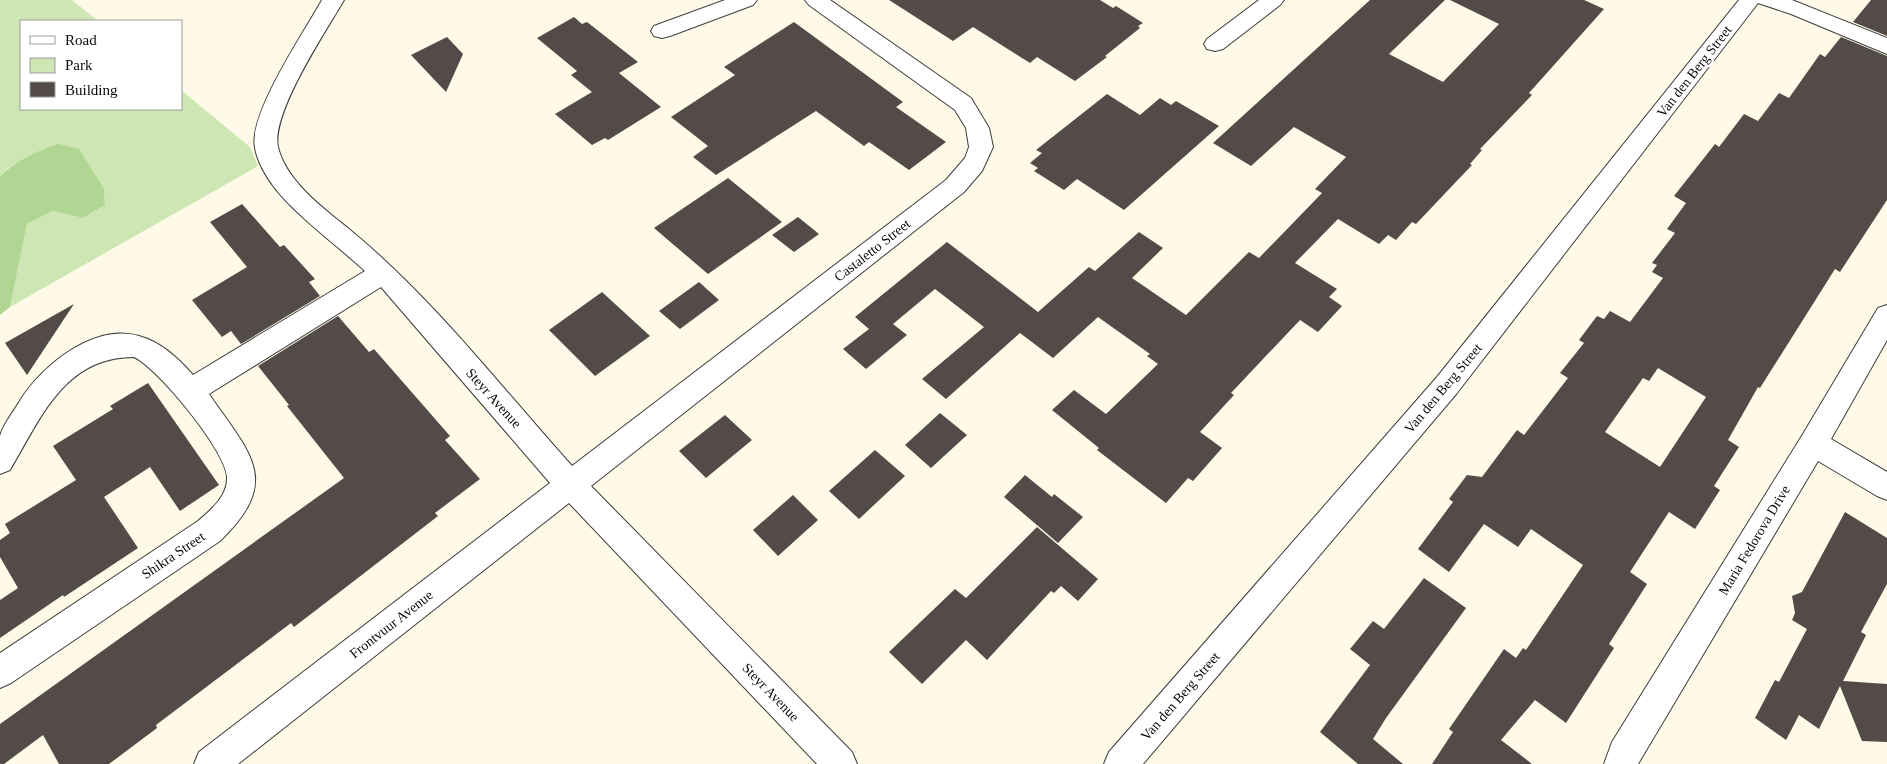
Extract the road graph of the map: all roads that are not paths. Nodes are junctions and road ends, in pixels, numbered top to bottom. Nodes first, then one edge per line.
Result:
1 (333, 0) edge
2 (746, 0) edge
3 (816, 0) edge
4 (1273, 0) edge
5 (1750, 0) edge
6 (1767, 0) edge
7 (662, 31) dead end
8 (1215, 44) dead end
9 (1887, 47) edge
10 (383, 273) junction
11 (1887, 316) edge
12 (191, 391) junction
13 (1813, 443) junction
14 (0, 460) edge
15 (570, 484) junction
16 (1887, 487) edge
17 (0, 672) edge
18 (211, 764) edge
19 (840, 764) edge
20 (1121, 764) edge
21 (1621, 764) edge

1 - 10 street, Steyr Avenue
2 - 7 street
3 - 15 street, Castaletto Street
4 - 8 street
5 - 20 street, Van den Berg Street
6 - 9 street
10 - 12 street
10 - 15 street, Steyr Avenue
11 - 13 street, Maria Fedorova Drive
12 - 14 street, Shikra Street
12 - 17 street, Shikra Street
13 - 16 street
13 - 21 street, Maria Fedorova Drive
15 - 18 street, Frontvuur Avenue
15 - 19 street, Steyr Avenue

